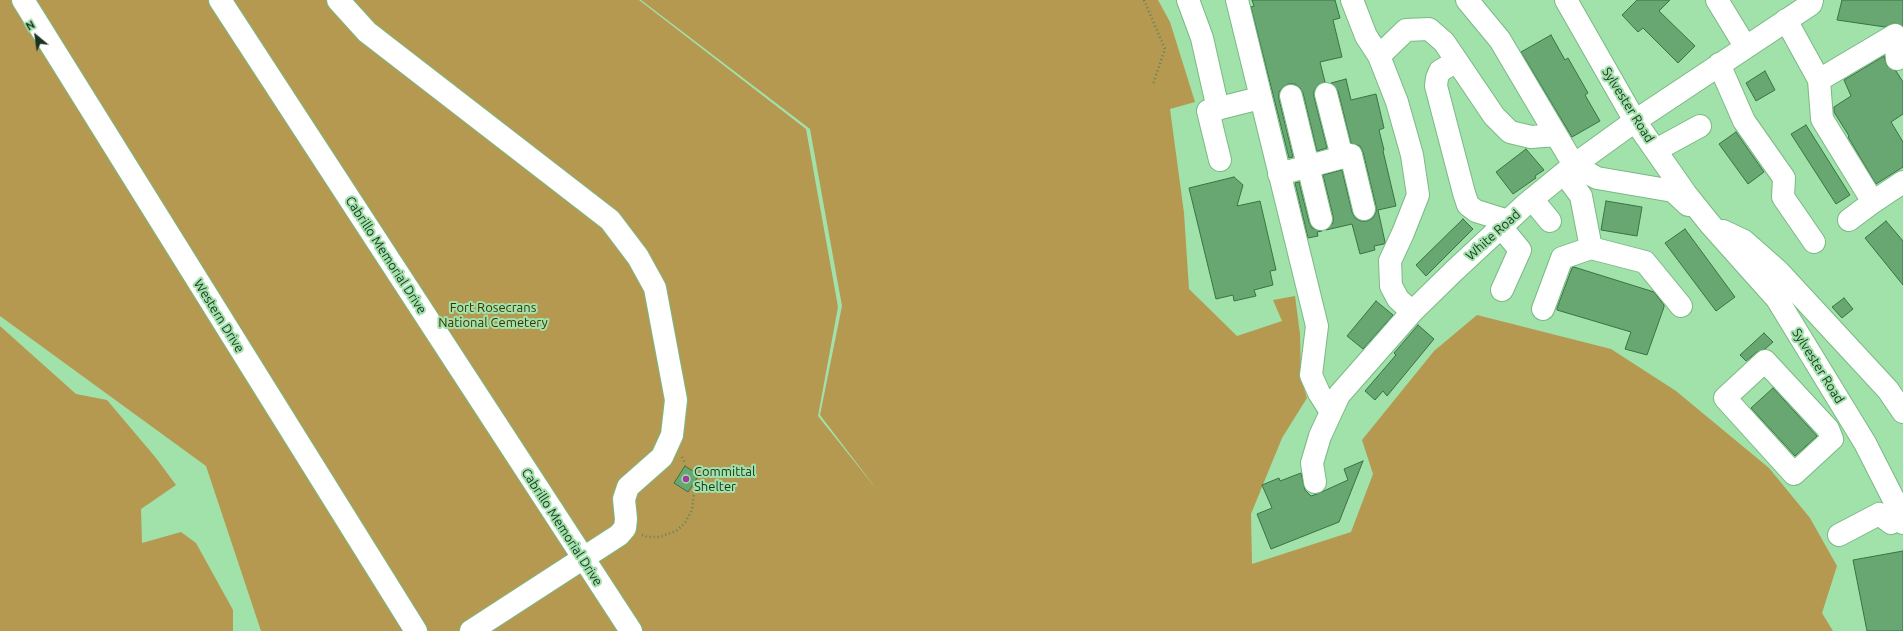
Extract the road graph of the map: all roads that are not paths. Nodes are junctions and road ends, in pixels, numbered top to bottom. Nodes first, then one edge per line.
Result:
1 (23, 0) edge
2 (220, 0) edge
3 (338, 0) edge
4 (1188, 0) edge
5 (1237, 0) edge
6 (1352, 0) edge
7 (1467, 0) edge
8 (1566, 0) edge
9 (1717, 0) edge
10 (1812, 0) edge
11 (1786, 20) junction
12 (1746, 46) junction
13 (1379, 56) junction
14 (1897, 59) dead end
15 (1457, 61) junction
16 (1720, 64) junction
17 (1819, 80) junction
18 (1326, 94) dead end
19 (1291, 96) dead end
20 (1260, 98) junction
21 (1218, 108) junction
22 (1635, 120) junction
23 (1700, 126) dead end
24 (1556, 135) junction
25 (1656, 150) junction
26 (1342, 158) junction
27 (1220, 160) dead end
28 (1309, 166) junction
29 (1569, 169) junction
30 (1279, 174) junction
31 (1903, 182) edge
32 (1532, 199) junction
33 (1873, 202) junction
34 (1364, 209) dead end
35 (1321, 219) dead end
36 (1849, 220) dead end
37 (1550, 221) dead end
38 (1505, 224) junction
39 (1710, 224) junction
40 (1814, 242) dead end
41 (1592, 248) junction
42 (1502, 290) dead end
43 (1680, 306) dead end
44 (1543, 309) dead end
45 (1412, 312) junction
46 (1331, 412) junction
47 (1903, 412) edge
48 (1847, 414) junction
49 (1828, 429) junction
50 (1315, 482) dead end
51 (1902, 520) edge
52 (1838, 535) dead end
53 (582, 559) junction
54 (416, 631) edge
55 (471, 631) edge
56 (631, 631) edge

1 - 54 street, Western Drive
2 - 53 street, Cabrillo Memorial Drive
3 - 53 street
4 - 21 street
5 - 20 street
6 - 13 street
7 - 24 street
8 - 22 street, Sylvester Road
9 - 12 street
10 - 11 street, White Road
11 - 12 street, White Road
11 - 17 street
12 - 16 street, White Road
13 - 15 street
13 - 45 street
14 - 17 street
15 - 24 street
15 - 38 street
16 - 22 street, White Road
16 - 40 street
17 - 33 street
18 - 26 street
19 - 28 street
20 - 21 street
20 - 30 street
21 - 27 street
22 - 25 street, Sylvester Road
22 - 29 street, White Road
23 - 25 street
24 - 29 street
25 - 39 street, Sylvester Road
26 - 28 street
26 - 34 street
28 - 30 street
28 - 35 street
29 - 32 street, White Road
29 - 39 street, Sylvester Road
29 - 41 street
30 - 46 street
31 - 33 street
32 - 37 street
32 - 38 street, White Road
33 - 36 street
38 - 42 street
38 - 45 street, White Road
39 - 47 street
39 - 48 street, Sylvester Road
41 - 43 street
41 - 44 street
45 - 46 street, White Road
46 - 50 street, White Road
48 - 49 street
48 - 51 street, Sylvester Road
49 - 49 street
51 - 52 street
53 - 55 street
53 - 56 street, Cabrillo Memorial Drive

